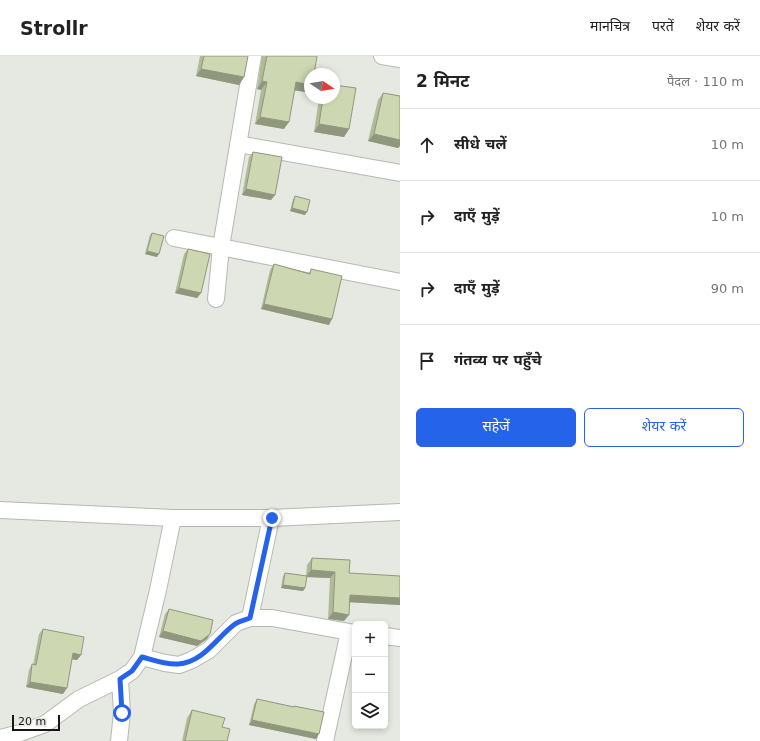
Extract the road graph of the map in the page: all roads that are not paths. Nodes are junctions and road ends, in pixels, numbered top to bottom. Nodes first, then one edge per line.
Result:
1 (253, 56) edge
2 (382, 56) edge
3 (400, 59) edge
4 (238, 144) junction
5 (400, 173) edge
6 (174, 238) dead end
7 (221, 247) junction
8 (400, 282) edge
9 (216, 299) dead end
10 (0, 510) edge
11 (400, 512) edge
12 (173, 518) junction
13 (272, 518) junction
14 (250, 618) junction
15 (352, 632) edge
16 (388, 636) edge
17 (400, 638) edge
18 (142, 657) junction
19 (120, 679) junction
20 (0, 738) edge
21 (119, 741) edge
22 (325, 741) edge

1 - 4 street
2 - 3 street
4 - 5 street
4 - 7 street
6 - 7 street
7 - 8 street
7 - 9 street
10 - 12 street
11 - 13 street
12 - 13 street
12 - 18 street
13 - 14 street
14 - 15 street
14 - 18 street
15 - 22 street
16 - 17 street
18 - 19 street
19 - 20 street
19 - 21 street

